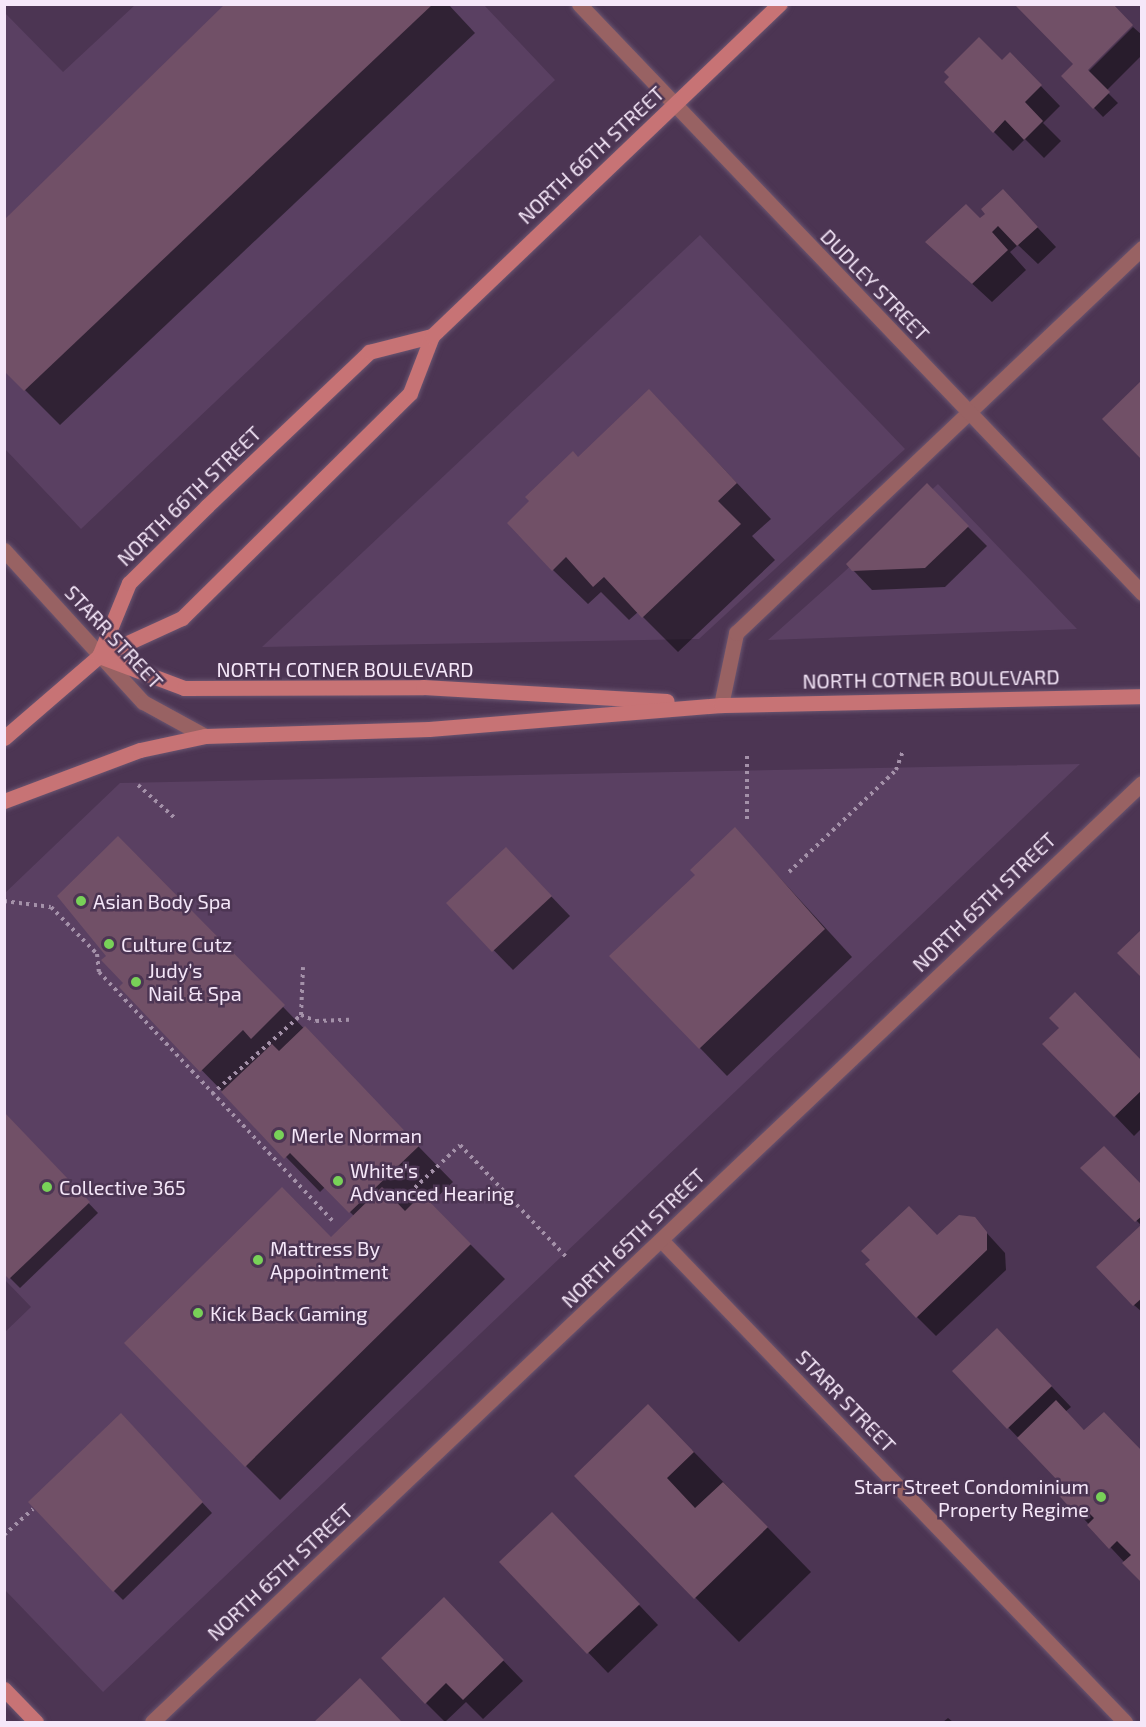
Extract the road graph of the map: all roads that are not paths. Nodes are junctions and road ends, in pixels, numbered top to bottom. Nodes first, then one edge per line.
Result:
1 (579, 4) edge
2 (780, 4) edge
3 (674, 106) junction
4 (1142, 248) edge
5 (432, 336) junction
6 (968, 412) junction
7 (4, 550) edge
8 (1142, 593) edge
9 (99, 656) junction
10 (1142, 696) edge
11 (721, 705) junction
12 (206, 736) junction
13 (4, 738) edge
14 (1142, 783) edge
15 (4, 801) edge
16 (662, 1240) junction
17 (4, 1689) edge
18 (36, 1722) edge
19 (152, 1722) edge
20 (1125, 1722) edge

1 - 3 street, DUDLEY STREET
2 - 3 main road, NORTH 66TH STREET
3 - 5 main road, NORTH 66TH STREET
3 - 6 street, DUDLEY STREET
4 - 6 street
5 - 9 main road, NORTH 66TH STREET
5 - 9 main road, NORTH 66TH STREET
6 - 8 street, DUDLEY STREET
6 - 11 street
7 - 9 street, STARR STREET
9 - 11 main road, NORTH COTNER BOULEVARD
9 - 12 street, STARR STREET
9 - 13 main road
10 - 11 main road, NORTH COTNER BOULEVARD
11 - 12 main road, NORTH COTNER BOULEVARD
12 - 15 main road, NORTH COTNER BOULEVARD
14 - 16 street, NORTH 65TH STREET
16 - 19 street, NORTH 65TH STREET
16 - 20 street, STARR STREET
17 - 18 main road

